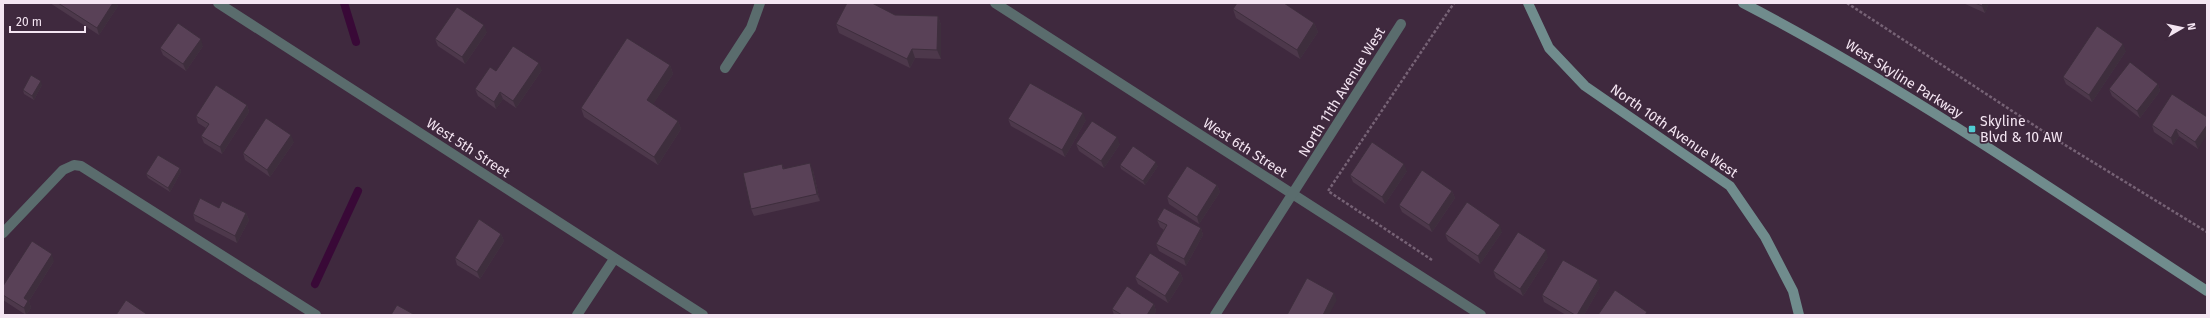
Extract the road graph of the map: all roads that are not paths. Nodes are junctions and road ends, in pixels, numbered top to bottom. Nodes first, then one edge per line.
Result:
1 (218, 3) edge
2 (760, 3) edge
3 (995, 3) edge
4 (1528, 3) edge
5 (1743, 3) edge
6 (1401, 24) dead end
7 (725, 68) dead end
8 (1293, 195) junction
9 (3, 233) edge
10 (614, 259) junction
11 (2207, 290) edge
12 (316, 315) edge
13 (577, 315) edge
14 (703, 315) edge
15 (1215, 315) edge
16 (1481, 315) edge
17 (1799, 315) edge

1 - 10 street, West 5th Street
2 - 7 street
3 - 8 street, West 6th Street
4 - 17 street, North 10th Avenue West
5 - 11 street, West Skyline Parkway
6 - 8 street, North 11th Avenue West
8 - 15 street, North 11th Avenue West
8 - 16 street, West 6th Street
9 - 12 street
10 - 13 street
10 - 14 street, West 5th Street

